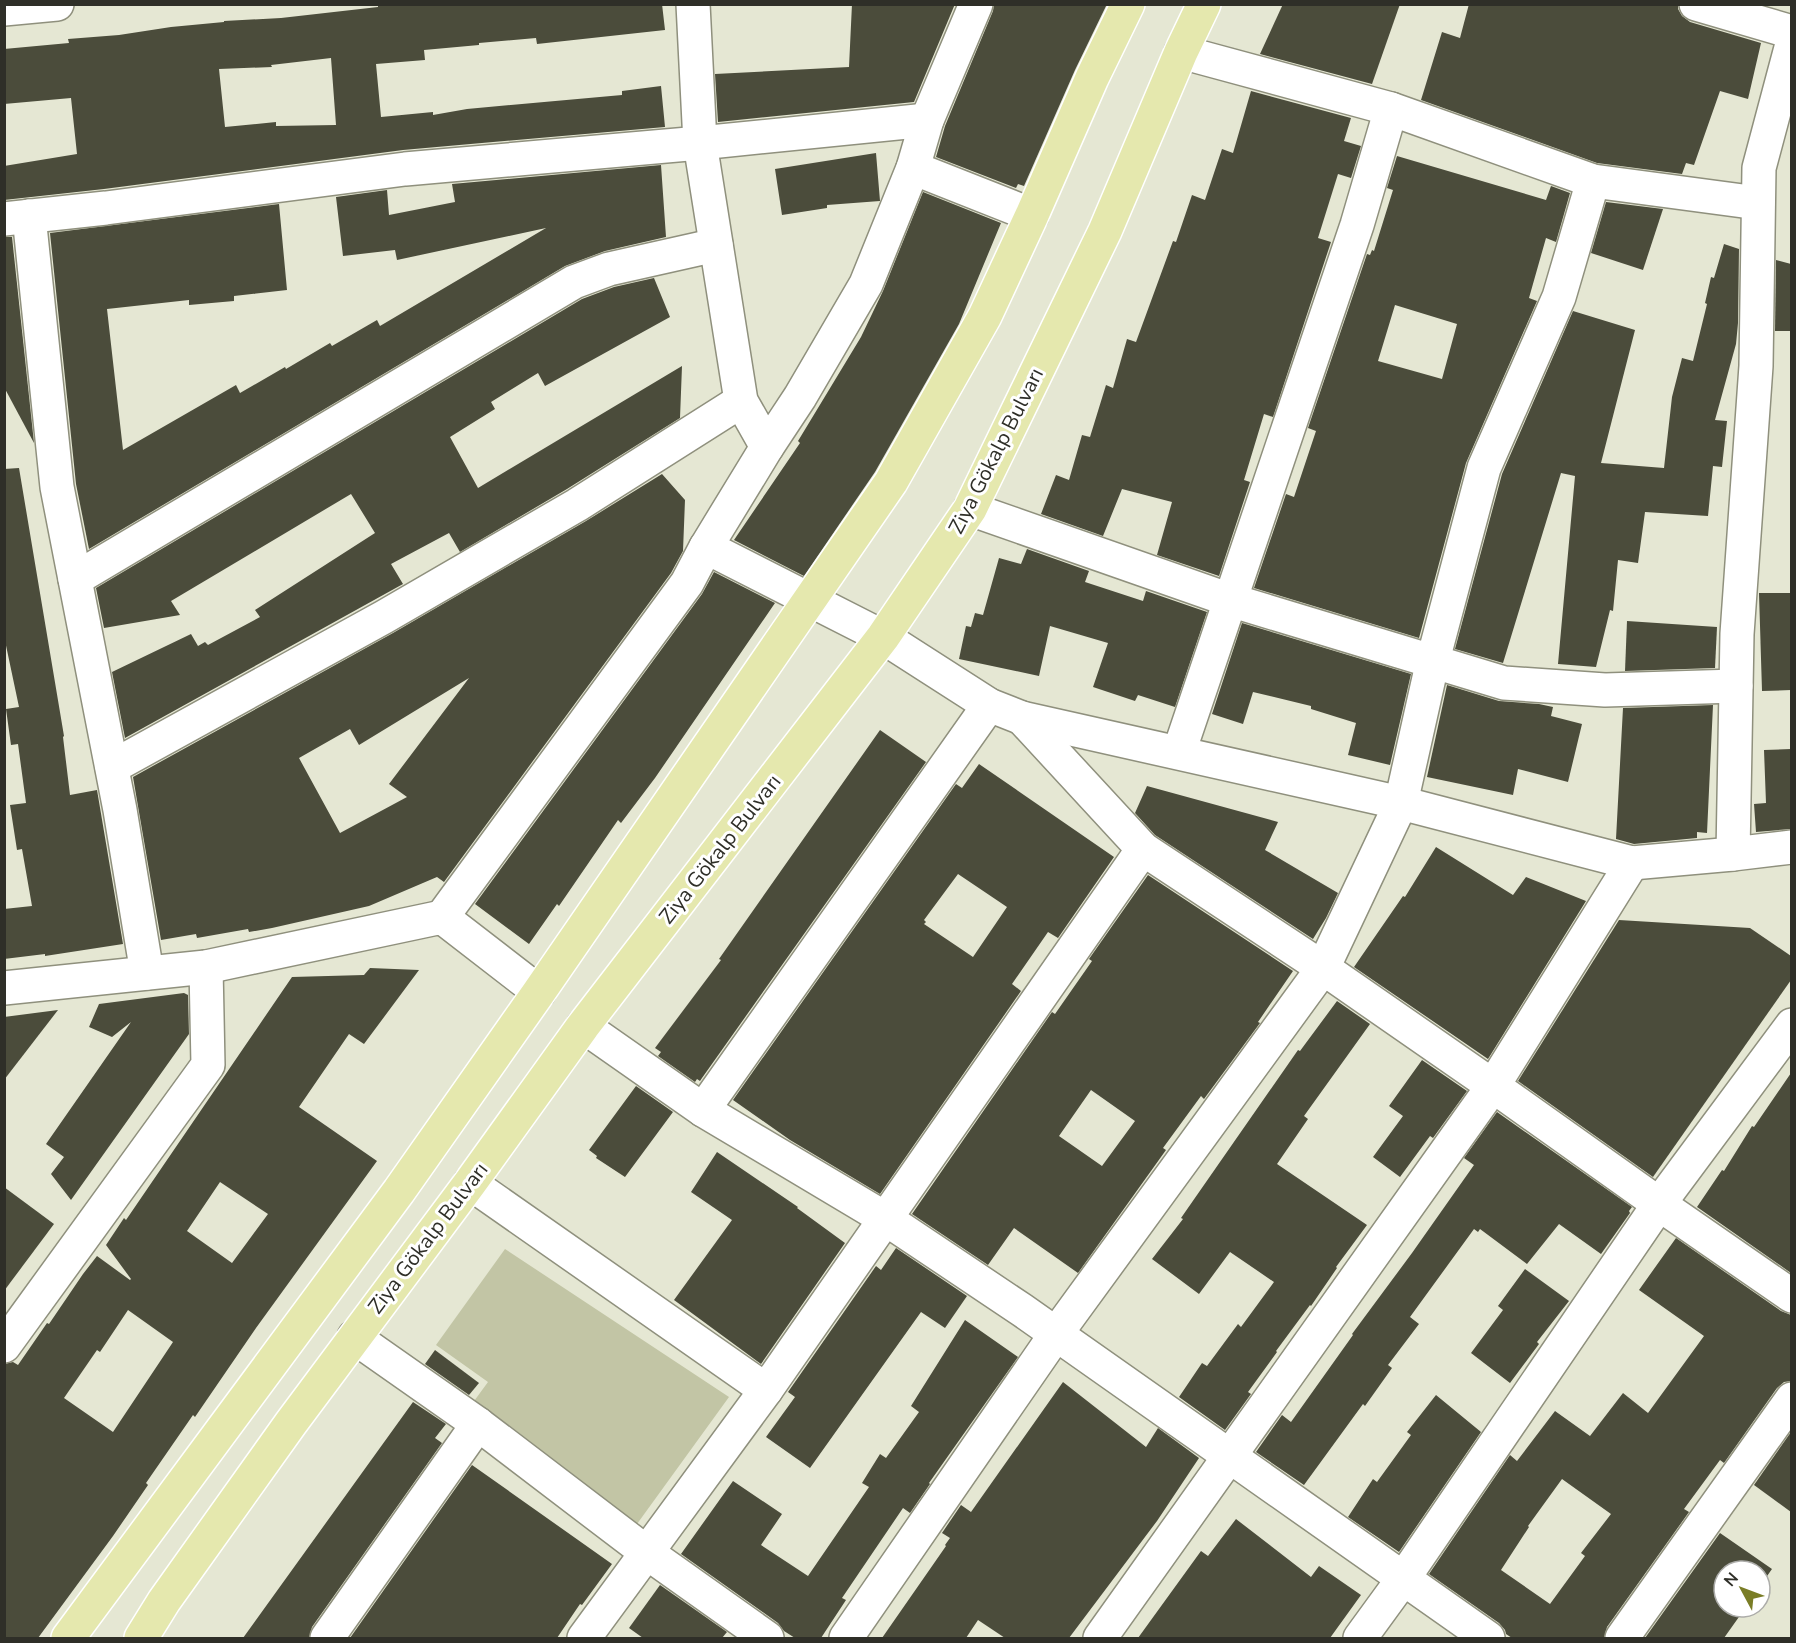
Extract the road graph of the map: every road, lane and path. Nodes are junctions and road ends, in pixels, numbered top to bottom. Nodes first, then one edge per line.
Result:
1 (57, 4) edge
2 (693, 4) edge
3 (976, 4) edge
4 (1128, 4) edge
5 (1204, 4) edge
6 (1696, 4) edge
7 (4, 9) edge
8 (1791, 32) edge
9 (1791, 44) edge
10 (1181, 52) junction
11 (1391, 109) junction
12 (927, 120) junction
13 (699, 143) junction
14 (913, 168) junction
15 (1593, 181) junction
16 (1758, 203) junction
17 (1032, 215) junction
18 (17, 218) edge
19 (716, 245) junction
20 (741, 400) junction
21 (767, 447) junction
22 (970, 509) junction
23 (706, 547) junction
24 (75, 579) junction
25 (810, 600) junction
26 (1230, 600) junction
27 (883, 638) junction
28 (1433, 660) junction
29 (1736, 687) junction
30 (989, 705) junction
31 (1022, 718) junction
32 (1179, 752) junction
33 (112, 767) junction
34 (1401, 803) junction
35 (1791, 847) edge
36 (1143, 849) junction
37 (1733, 854) junction
38 (1632, 863) junction
39 (442, 917) junction
40 (206, 967) junction
41 (1323, 968) junction
42 (147, 973) junction
43 (4, 988) edge
44 (539, 992) junction
45 (1791, 1025) edge
46 (583, 1026) junction
47 (1493, 1086) junction
48 (703, 1110) junction
49 (470, 1183) junction
50 (1659, 1204) junction
51 (886, 1219) junction
52 (1791, 1296) edge
53 (1056, 1334) junction
54 (354, 1338) junction
55 (4, 1346) edge
56 (766, 1390) junction
57 (1791, 1399) edge
58 (478, 1424) junction
59 (1230, 1457) junction
60 (646, 1552) junction
61 (1403, 1579) junction
62 (68, 1638) edge
63 (141, 1638) edge
64 (327, 1638) edge
65 (584, 1638) edge
66 (767, 1638) edge
67 (846, 1638) edge
68 (1100, 1638) edge
69 (1360, 1638) edge
70 (1488, 1638) edge
71 (1622, 1638) edge

1 - 7 street
2 - 13 street
3 - 12 street
4 - 17 main road
5 - 10 main road, Ziya Gökalp Bulvarı
6 - 8 street
9 - 16 street
10 - 11 street
10 - 22 main road, Ziya Gökalp Bulvarı
11 - 15 street
11 - 26 street
12 - 13 street
12 - 14 street
13 - 18 street
13 - 19 street
14 - 17 street
14 - 21 street
15 - 16 street
15 - 28 street
16 - 29 street
17 - 25 main road
18 - 24 street
19 - 20 street
19 - 24 street
20 - 21 street
20 - 33 street
21 - 23 street
22 - 26 street
22 - 27 main road, Ziya Gökalp Bulvarı
23 - 25 street
23 - 39 street
24 - 33 street
25 - 27 street
25 - 44 main road
26 - 28 street
26 - 32 street
27 - 30 street
27 - 46 main road, Ziya Gökalp Bulvarı
28 - 29 street
28 - 34 street
29 - 37 street
30 - 31 street
30 - 48 street
31 - 32 street
31 - 36 street
32 - 34 street
33 - 42 street
34 - 38 street
34 - 41 street
35 - 37 street
36 - 41 street
36 - 51 street
37 - 38 street
38 - 47 street
39 - 40 street
39 - 44 street
40 - 42 street
40 - 55 street
41 - 47 street
41 - 53 street
42 - 43 street
44 - 62 main road
45 - 50 street
46 - 48 street
46 - 49 main road, Ziya Gökalp Bulvarı
47 - 50 street
47 - 59 street
48 - 51 street
49 - 54 main road, Ziya Gökalp Bulvarı
49 - 56 street
50 - 52 street
50 - 61 street
51 - 53 street
51 - 56 street
53 - 59 street
53 - 67 street
54 - 58 street
54 - 63 main road, Ziya Gökalp Bulvarı
56 - 60 street
57 - 71 street
58 - 60 street
58 - 64 street
59 - 61 street
59 - 68 street
60 - 65 street
60 - 66 street
61 - 69 street
61 - 70 street

